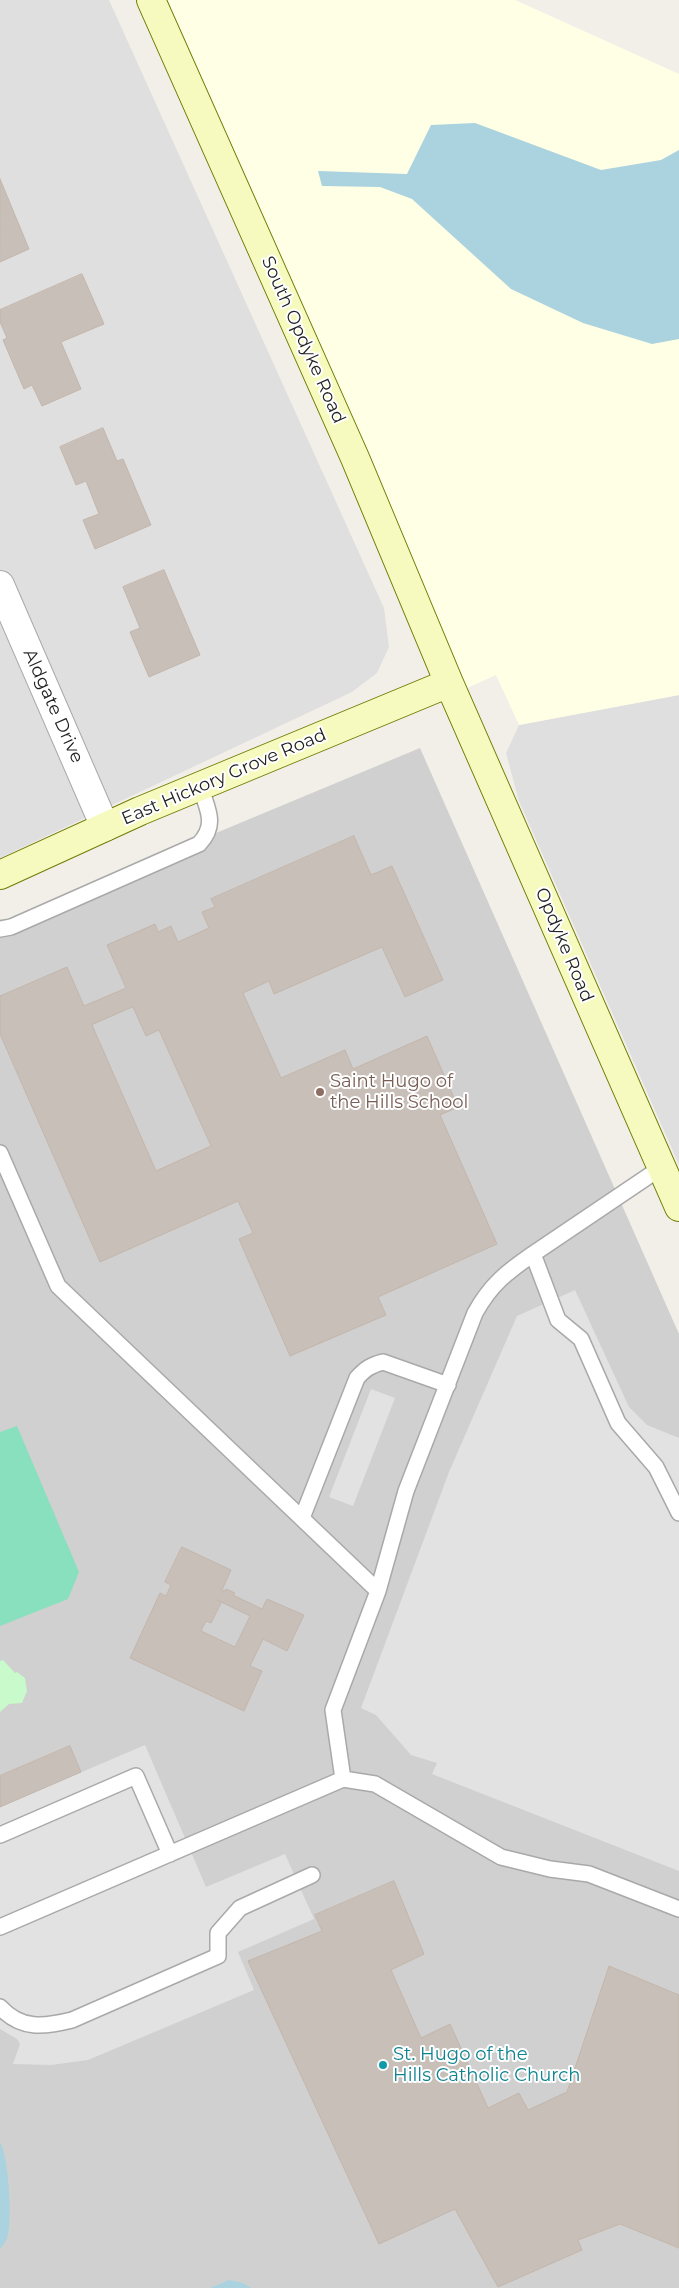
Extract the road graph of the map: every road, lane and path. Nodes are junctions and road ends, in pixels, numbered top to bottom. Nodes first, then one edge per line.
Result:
1 (151, 0) edge
2 (0, 585) edge
3 (450, 683) junction
4 (200, 786) junction
5 (105, 827) junction
6 (0, 875) edge
7 (0, 929) edge
8 (0, 1153) edge
9 (662, 1167) junction
10 (679, 1207) edge
11 (533, 1254) junction
12 (448, 1385) junction
13 (679, 1513) edge
14 (302, 1518) junction
15 (378, 1591) junction
16 (343, 1779) junction
17 (0, 1834) edge
18 (170, 1854) junction
19 (312, 1875) dead end
20 (679, 1908) edge
21 (0, 1927) edge
22 (0, 2007) edge

1 - 3 main road, South Opdyke Road
2 - 5 street, Aldgate Drive
3 - 4 main road, East Hickory Grove Road
3 - 9 main road, Opdyke Road
4 - 5 main road, East Hickory Grove Road
4 - 7 lane
5 - 6 main road, East Hickory Grove Road
8 - 14 lane
9 - 10 main road, Opdyke Road
9 - 11 lane
11 - 12 lane
11 - 13 lane
12 - 14 lane
12 - 15 lane
14 - 15 lane
15 - 16 lane
16 - 18 lane
16 - 20 lane
17 - 18 lane
18 - 21 lane
19 - 22 lane

